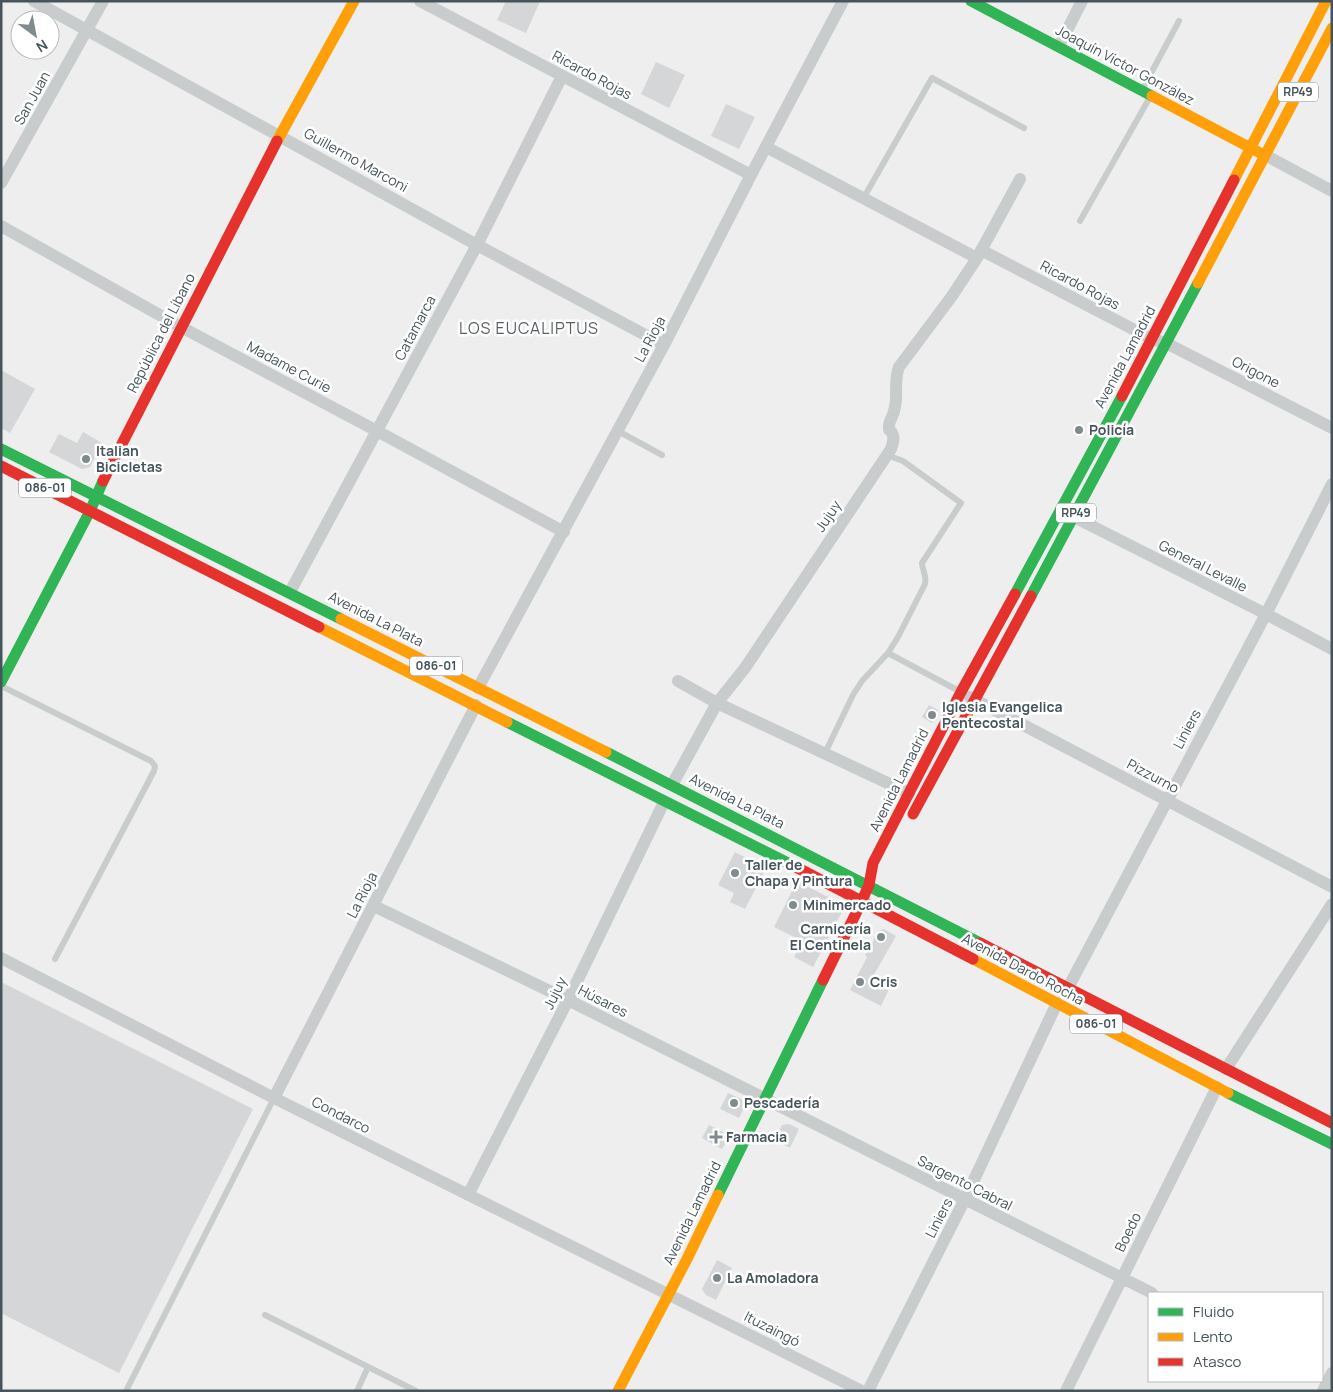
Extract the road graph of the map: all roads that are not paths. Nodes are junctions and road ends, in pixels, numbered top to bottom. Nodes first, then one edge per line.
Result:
1 (34, 1) edge
2 (103, 1) edge
3 (354, 1) edge
4 (420, 1) edge
5 (843, 1) edge
6 (971, 1) edge
7 (1082, 1) edge
8 (1326, 1) edge
9 (1179, 20) dead end
10 (1332, 28) edge
11 (88, 30) junction
12 (1059, 46) junction
13 (562, 76) junction
14 (1146, 93) junction
15 (1024, 128) dead end
16 (280, 136) junction
17 (766, 147) junction
18 (1249, 148) junction
19 (1265, 155) junction
20 (751, 175) junction
21 (1020, 179) dead end
22 (1, 183) edge
23 (1332, 191) edge
24 (863, 199) junction
25 (1080, 221) dead end
26 (1, 226) edge
27 (477, 245) junction
28 (979, 254) junction
29 (181, 328) junction
30 (1152, 339) junction
31 (1166, 343) junction
32 (664, 345) junction
33 (1332, 428) edge
34 (378, 431) junction
35 (618, 431) junction
36 (1, 449) edge
37 (662, 455) dead end
38 (887, 455) junction
39 (1, 466) edge
40 (1332, 484) edge
41 (95, 496) junction
42 (90, 511) junction
43 (1061, 511) junction
44 (1074, 517) junction
45 (564, 532) junction
46 (290, 592) junction
47 (1266, 614) junction
48 (1332, 649) edge
49 (888, 653) junction
50 (678, 681) dead end
51 (1, 684) edge
52 (478, 688) junction
53 (961, 692) junction
54 (974, 699) junction
55 (717, 703) junction
56 (476, 705) junction
57 (824, 755) junction
58 (672, 785) junction
59 (909, 794) junction
60 (1166, 800) junction
61 (664, 802) junction
62 (907, 827) dead end
63 (884, 870) dead end
64 (869, 885) junction
65 (1332, 887) edge
66 (862, 901) junction
67 (1332, 904) edge
68 (374, 906) junction
69 (1, 958) edge
70 (55, 959) dead end
71 (1068, 988) junction
72 (568, 1000) junction
73 (1057, 1003) junction
74 (1226, 1070) junction
75 (1217, 1087) junction
76 (274, 1098) junction
77 (765, 1099) junction
78 (1332, 1122) edge
79 (1332, 1144) edge
80 (468, 1195) junction
81 (965, 1199) junction
82 (1122, 1278) junction
83 (1150, 1292) edge
84 (669, 1295) junction
85 (265, 1315) dead end
86 (368, 1367) junction
87 (126, 1391) edge
88 (357, 1391) edge
89 (416, 1391) edge
90 (618, 1391) edge
91 (862, 1391) edge
92 (868, 1391) edge
93 (1066, 1391) edge

1 - 11 street, Guillermo Marconi
2 - 11 street, San Juan
3 - 16 main road, República del Líbano
4 - 13 street, Ricardo Rojas
5 - 17 street, La Rioja
6 - 12 main road, Joaquín Víctor González
7 - 12 street
8 - 18 main road, Avenida Lamadrid / RP49
9 - 14 lane
10 - 19 main road, Avenida Lamadrid / RP49
11 - 16 street, Guillermo Marconi
11 - 22 street, San Juan
12 - 14 main road, Joaquín Víctor González
13 - 20 street, Ricardo Rojas
13 - 27 street, Catamarca
14 - 18 main road, Joaquín Víctor González
14 - 25 lane
15 - 24 lane
16 - 27 street, Guillermo Marconi
16 - 29 main road, República del Líbano
17 - 20 street, La Rioja
17 - 24 street, Ricardo Rojas
18 - 19 main road, Joaquín Víctor González
18 - 30 main road, Avenida Lamadrid / RP49
19 - 23 street
19 - 31 main road, Avenida Lamadrid / RP49
20 - 32 street, La Rioja
21 - 28 street, Jujuy
24 - 28 street, Ricardo Rojas
26 - 29 street, Madame Curie
27 - 32 street, Guillermo Marconi
27 - 34 street, Catamarca
28 - 30 street, Ricardo Rojas
28 - 38 street, Jujuy
29 - 34 street, Madame Curie
29 - 41 main road, República del Líbano
30 - 31 street, Ricardo Rojas
30 - 43 main road, Avenida Lamadrid / RP49
31 - 33 street, Origone
31 - 44 main road, Avenida Lamadrid / RP49
32 - 35 street, La Rioja
34 - 45 street, Madame Curie
34 - 46 street, Catamarca
35 - 37 lane
35 - 45 street, La Rioja
36 - 41 main road, Avenida La Plata / 086-01
38 - 49 lane
38 - 55 street, Jujuy
39 - 42 main road, 086-01
40 - 47 street, Liniers
41 - 42 main road, República del Líbano
41 - 46 main road, Avenida La Plata / 086-01
42 - 51 main road, República del Líbano
42 - 56 main road, 086-01
43 - 44 street, General Levalle
43 - 53 main road, Avenida Lamadrid / RP49
44 - 47 street, General Levalle
44 - 54 main road, Avenida Lamadrid / RP49
45 - 52 street, La Rioja
46 - 52 main road, Avenida La Plata / 086-01
47 - 48 street, General Levalle
47 - 60 street, Liniers
49 - 53 lane
49 - 57 lane
50 - 55 street
51 - 70 lane
52 - 58 main road, Avenida La Plata / 086-01
53 - 54 street, Pizzurno
53 - 59 main road, Avenida Lamadrid / RP49
54 - 60 street, Pizzurno
54 - 62 main road, Avenida Lamadrid / RP49
55 - 57 street
55 - 58 street, Jujuy
56 - 61 main road, 086-01
56 - 68 street, La Rioja
57 - 59 street
58 - 64 main road, Avenida La Plata / 086-01
59 - 64 main road, Avenida Lamadrid / RP49
60 - 65 street, Pizzurno
60 - 71 street, Liniers
61 - 66 main road, 086-01
61 - 72 street, Jujuy
63 - 64 main road, Avenida Lamadrid / RP49
64 - 66 main road, Avenida Lamadrid / RP49
64 - 71 main road, Avenida Dardo Rocha / 086-01
66 - 73 main road, Avenida Dardo Rocha / 086-01
66 - 77 main road, Avenida Lamadrid / RP49
67 - 74 street
68 - 72 street, Húsares
68 - 76 street, La Rioja
69 - 76 street, Condarco
71 - 74 main road, Avenida Dardo Rocha / 086-01
72 - 77 street, Húsares
72 - 80 street, Jujuy
73 - 75 main road, Avenida Dardo Rocha / 086-01
73 - 81 street, Liniers
74 - 78 main road, Avenida Dardo Rocha / 086-01
75 - 79 main road, Avenida Dardo Rocha / 086-01
75 - 82 street, Boedo
76 - 80 street, Condarco
76 - 87 lane
77 - 81 street, Sargento Cabral
77 - 84 main road, Avenida Lamadrid / RP49
80 - 84 street, Condarco
81 - 82 street, Sargento Cabral
81 - 92 street, Liniers
82 - 83 street, Sargento Cabral
82 - 93 street, Boedo
84 - 90 main road, Avenida Lamadrid / RP49
84 - 91 street, Ituzaingó
85 - 86 lane
86 - 88 lane
86 - 89 lane

